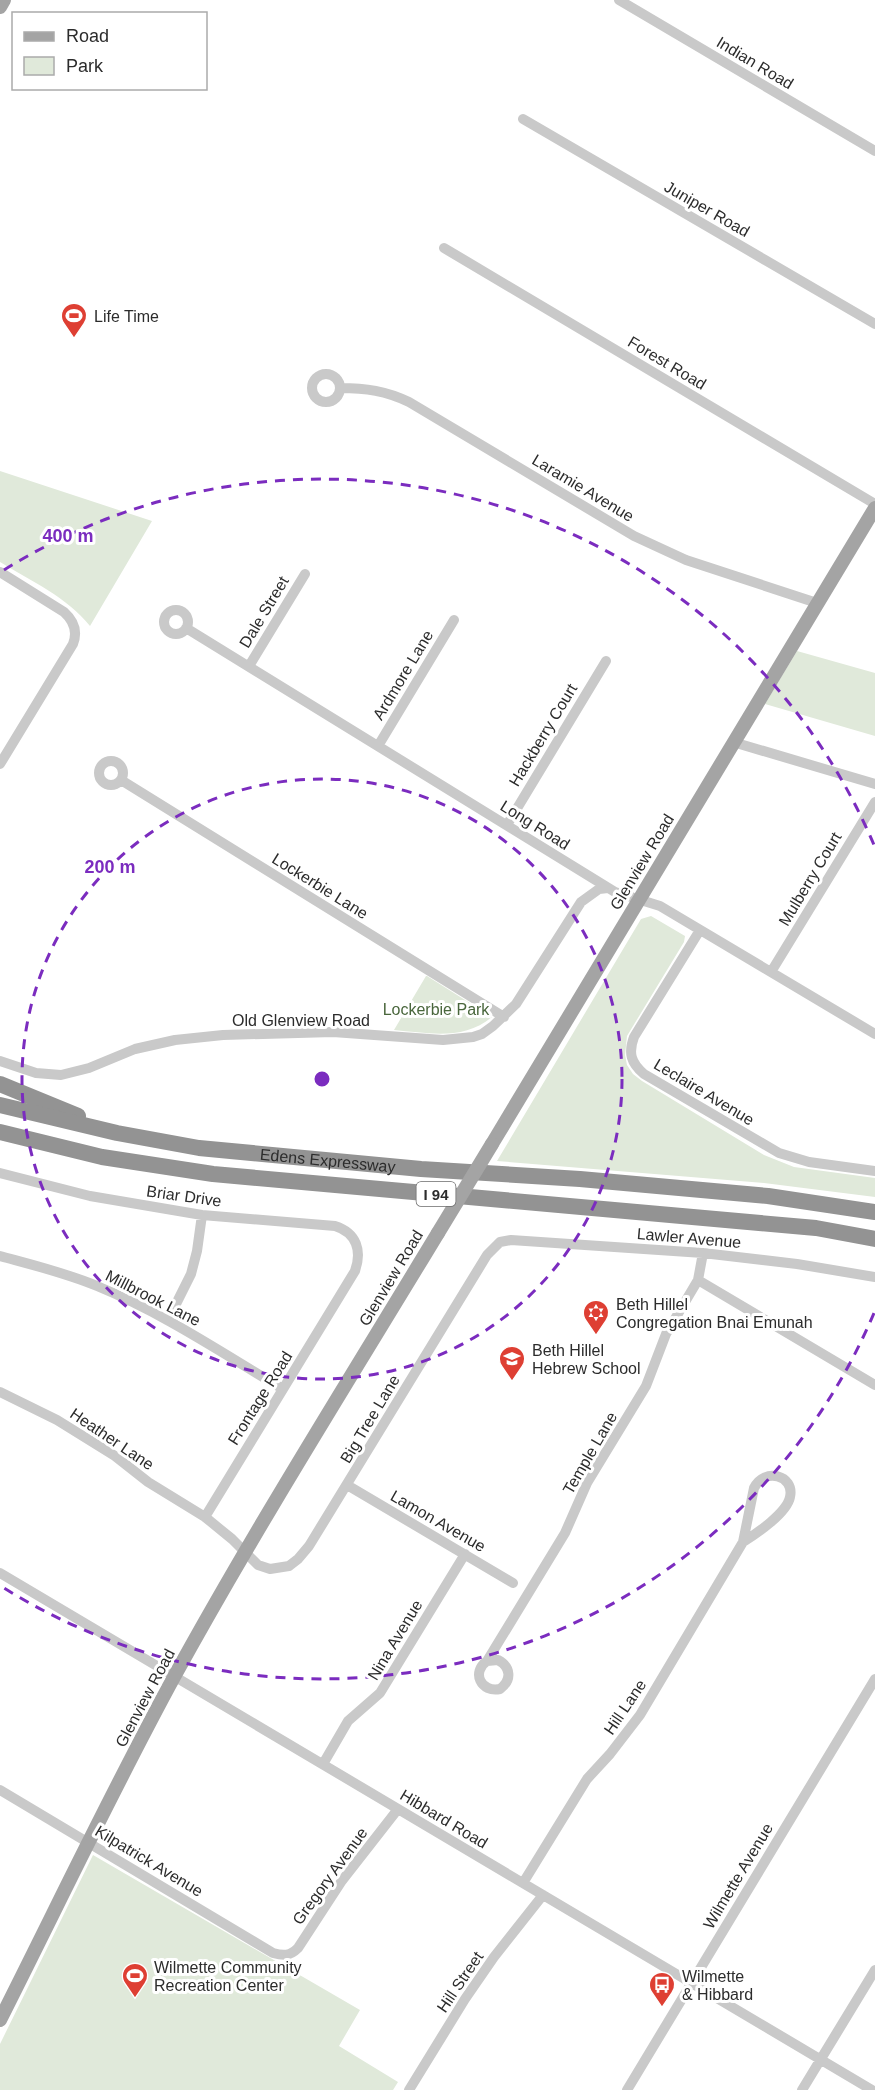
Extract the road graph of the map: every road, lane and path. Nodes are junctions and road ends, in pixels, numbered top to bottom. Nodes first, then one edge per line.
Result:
1 (4, 0) edge
2 (620, 0) edge
3 (0, 7) edge
4 (523, 119) dead end
5 (875, 151) edge
6 (444, 248) dead end
7 (875, 324) edge
8 (340, 388) dead end
9 (875, 506) edge
10 (0, 572) edge
11 (305, 574) dead end
12 (817, 603) junction
13 (454, 620) dead end
14 (186, 628) dead end
15 (606, 661) dead end
16 (249, 666) junction
17 (733, 742) junction
18 (378, 746) junction
19 (0, 764) edge
20 (121, 780) dead end
21 (875, 784) edge
22 (875, 802) edge
23 (507, 825) junction
24 (608, 888) junction
25 (639, 900) junction
26 (700, 930) junction
27 (771, 972) junction
28 (504, 1017) junction
29 (875, 1034) edge
30 (0, 1061) edge
31 (0, 1084) edge
32 (0, 1105) edge
33 (0, 1132) edge
34 (117, 1133) junction
35 (875, 1171) edge
36 (0, 1173) edge
37 (875, 1212) edge
38 (202, 1215) junction
39 (875, 1239) edge
40 (500, 1242) joint
41 (358, 1247) joint
42 (703, 1253) junction
43 (0, 1256) edge
44 (875, 1277) edge
45 (698, 1280) junction
46 (168, 1320) junction
47 (875, 1385) edge
48 (283, 1389) junction
49 (0, 1392) edge
50 (348, 1485) junction
51 (205, 1517) junction
52 (743, 1542) junction
53 (246, 1551) junction
54 (465, 1554) junction
55 (0, 1573) edge
56 (513, 1582) dead end
57 (487, 1661) dead end
58 (175, 1676) junction
59 (875, 1679) edge
60 (323, 1764) junction
61 (0, 1790) edge
62 (398, 1809) junction
63 (89, 1843) junction
64 (523, 1883) junction
65 (543, 1895) junction
66 (284, 1955) joint
67 (875, 1970) edge
68 (691, 1983) junction
69 (0, 2020) edge
70 (821, 2060) junction
71 (410, 2090) edge
72 (627, 2090) edge
73 (802, 2090) edge
74 (872, 2090) edge

1 - 3 main road
2 - 5 street, Indian Road
4 - 7 street, Juniper Road
6 - 9 street, Forest Road
8 - 12 street, Laramie Avenue
9 - 12 main road, Glenview Road
10 - 19 street
11 - 16 street, Dale Street
12 - 17 main road, Glenview Road
13 - 18 street, Ardmore Lane
14 - 16 street, Long Road
15 - 23 street, Hackberry Court
16 - 18 street, Long Road
17 - 21 street
17 - 25 main road, Glenview Road
18 - 23 street, Long Road
20 - 28 street, Lockerbie Lane
22 - 27 street, Mulberry Court
23 - 24 street, Long Road
24 - 25 street, Long Road
24 - 28 street, Old Glenview Road
25 - 26 street, Long Road
25 - 53 main road, Glenview Road, bridge
26 - 27 street, Long Road
26 - 35 street, Leclaire Avenue
27 - 29 street, Long Road
28 - 30 street, Old Glenview Road
31 - 34 highway
32 - 34 highway, Edens Expressway / I 94
33 - 39 highway, Edens Expressway / I 94
34 - 37 highway, Edens Expressway / I 94
36 - 38 street, Briar Drive
38 - 41 street, Briar Drive
38 - 46 street
40 - 42 street, Lawler Avenue
40 - 50 street, Big Tree Lane
41 - 48 street, Frontage Road
42 - 44 street, Lawler Avenue
42 - 45 street, Temple Lane
43 - 46 street, Millbrook Lane
45 - 47 street
45 - 57 street, Temple Lane
46 - 48 street, Millbrook Lane
48 - 51 street, Frontage Road
49 - 51 street, Heather Lane
50 - 53 street, Big Tree Lane
50 - 54 street, Lamon Avenue
51 - 53 street
52 - 52 street, Hill Lane
52 - 64 street, Hill Lane
53 - 58 main road, Glenview Road
54 - 56 street, Lamon Avenue
54 - 60 street, Nina Avenue
55 - 58 street, Hibbard Road
58 - 60 street, Hibbard Road
58 - 63 main road, Glenview Road
59 - 68 street, Wilmette Avenue
60 - 62 street, Hibbard Road
61 - 63 street, Kilpatrick Avenue
62 - 64 street, Hibbard Road
62 - 66 street, Gregory Avenue
63 - 66 street, Kilpatrick Avenue
63 - 69 main road, Glenview Road
64 - 65 street, Hibbard Road
65 - 68 street, Hibbard Road
65 - 71 street, Hill Street
67 - 70 street
68 - 70 street, Hibbard Road
68 - 72 street, Wilmette Avenue
70 - 73 street
70 - 74 street, Hibbard Road

